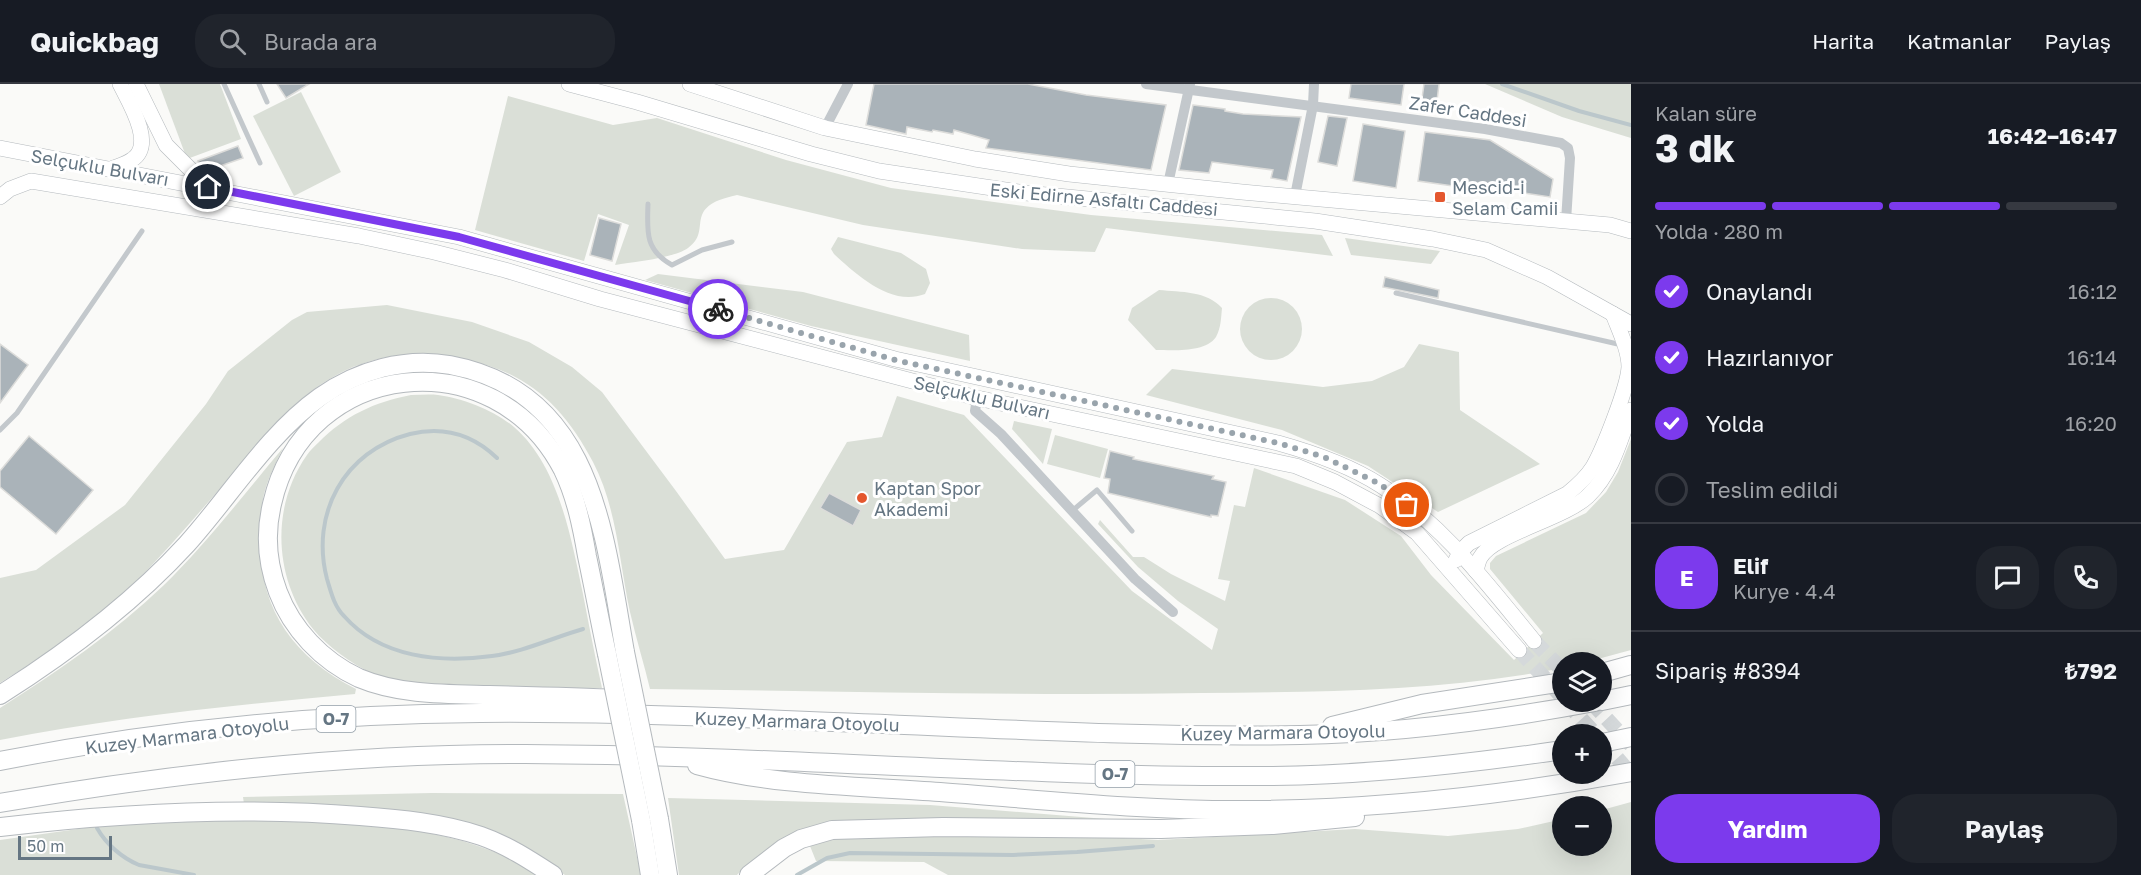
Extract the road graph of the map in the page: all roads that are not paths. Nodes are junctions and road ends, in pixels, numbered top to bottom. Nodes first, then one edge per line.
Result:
1 (120, 84) edge
2 (136, 84) edge
3 (224, 84) edge
4 (259, 84) edge
5 (569, 84) edge
6 (690, 84) edge
7 (848, 84) edge
8 (1146, 84) edge
9 (1314, 84) edge
10 (1189, 87) edge
11 (267, 102) dead end
12 (1313, 105) junction
13 (825, 128) junction
14 (0, 148) edge
15 (260, 164) dead end
16 (111, 169) junction
17 (1168, 184) junction
18 (208, 187) junction
19 (0, 196) edge
20 (1295, 196) junction
21 (648, 204) dead end
22 (1566, 221) junction
23 (1610, 225) junction
24 (1631, 227) edge
25 (142, 231) dead end
26 (1631, 231) edge
27 (732, 242) dead end
28 (1396, 293) dead end
29 (1613, 314) junction
30 (1630, 324) edge
31 (1625, 346) junction
32 (977, 398) junction
33 (1631, 410) edge
34 (0, 430) edge
35 (1072, 511) junction
36 (1132, 531) dead end
37 (1460, 552) junction
38 (1476, 571) junction
39 (1455, 578) junction
40 (1173, 612) dead end
41 (1534, 641) tunnel mouth
42 (1519, 650) tunnel mouth
43 (1631, 665) edge
44 (1612, 670) edge
45 (1552, 684) edge
46 (0, 695) edge
47 (1631, 695) edge
48 (1612, 699) edge
49 (1552, 709) edge
50 (675, 716) junction
51 (1302, 735) junction
52 (1631, 737) edge
53 (1612, 741) edge
54 (1552, 752) edge
55 (666, 757) junction
56 (0, 761) edge
57 (1631, 772) edge
58 (1448, 799) junction
59 (0, 803) edge
60 (650, 820) junction
61 (0, 827) edge
62 (553, 875) edge
63 (650, 875) edge
64 (668, 875) edge
65 (749, 875) edge

1 - 16 main road
2 - 18 main road
3 - 15 lane
4 - 11 lane
5 - 29 main road, Eski Edirne Asfaltı Caddesi
6 - 13 main road, Eski Edirne Asfaltı Caddesi
7 - 13 street
8 - 10 street, Zafer Caddesi
9 - 12 street
10 - 12 street, Zafer Caddesi
10 - 17 street
12 - 20 street
12 - 22 street, Zafer Caddesi
13 - 17 main road, Eski Edirne Asfaltı Caddesi
14 - 16 main road, Selçuklu Bulvarı
16 - 18 main road, Selçuklu Bulvarı
17 - 20 main road, Eski Edirne Asfaltı Caddesi
18 - 37 main road, Selçuklu Bulvarı
19 - 32 main road, Selçuklu Bulvarı
20 - 22 main road, Eski Edirne Asfaltı Caddesi
21 - 27 lane
22 - 23 main road, Eski Edirne Asfaltı Caddesi
23 - 24 main road
23 - 26 main road, Eski Edirne Asfaltı Caddesi
25 - 34 lane
28 - 31 lane
29 - 30 main road, Eski Edirne Asfaltı Caddesi
29 - 31 main road
31 - 37 main road
32 - 35 street
32 - 39 main road, Selçuklu Bulvarı
33 - 38 main road
35 - 36 lane
35 - 40 street
37 - 38 main road, Selçuklu Bulvarı
37 - 39 main road
38 - 41 main road, Selçuklu Bulvarı
39 - 42 main road, Selçuklu Bulvarı
43 - 44 highway
45 - 51 highway
46 - 60 highway, bridge
47 - 48 highway
49 - 51 highway, Kuzey Marmara Otoyolu / O-7
50 - 51 highway, Kuzey Marmara Otoyolu / O-7
50 - 56 highway, Kuzey Marmara Otoyolu / O-7
50 - 60 highway, bridge
52 - 53 highway
54 - 55 highway, O-7
55 - 58 highway
55 - 59 highway, O-7
57 - 58 highway
58 - 65 highway
60 - 63 highway
60 - 64 highway
61 - 62 highway

